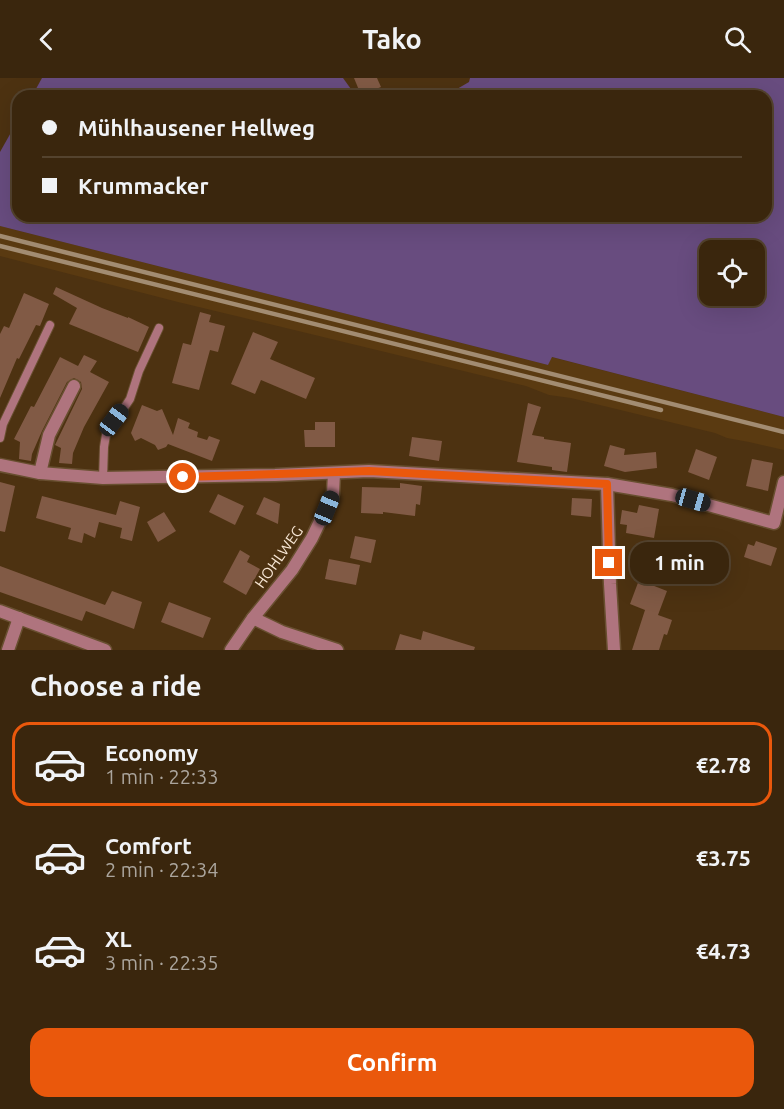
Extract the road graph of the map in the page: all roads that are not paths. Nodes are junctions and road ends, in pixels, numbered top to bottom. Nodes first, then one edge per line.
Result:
1 (50, 326) dead end
2 (159, 328) dead end
3 (74, 386) dead end
4 (0, 438) edge
5 (0, 465) edge
6 (40, 473) junction
7 (334, 473) junction
8 (103, 478) junction
9 (784, 482) edge
10 (607, 484) junction
11 (0, 611) edge
12 (19, 618) junction
13 (253, 618) junction
14 (8, 650) edge
15 (105, 650) edge
16 (231, 650) edge
17 (337, 650) edge
18 (614, 650) edge

1 - 4 lane
2 - 8 lane
3 - 6 street
5 - 6 street
6 - 8 street
7 - 8 street
7 - 10 street
7 - 13 street, HOHLWEG
9 - 10 street
10 - 18 street
11 - 12 street
12 - 14 street
12 - 15 street
13 - 16 street, HOHLWEG
13 - 17 street

